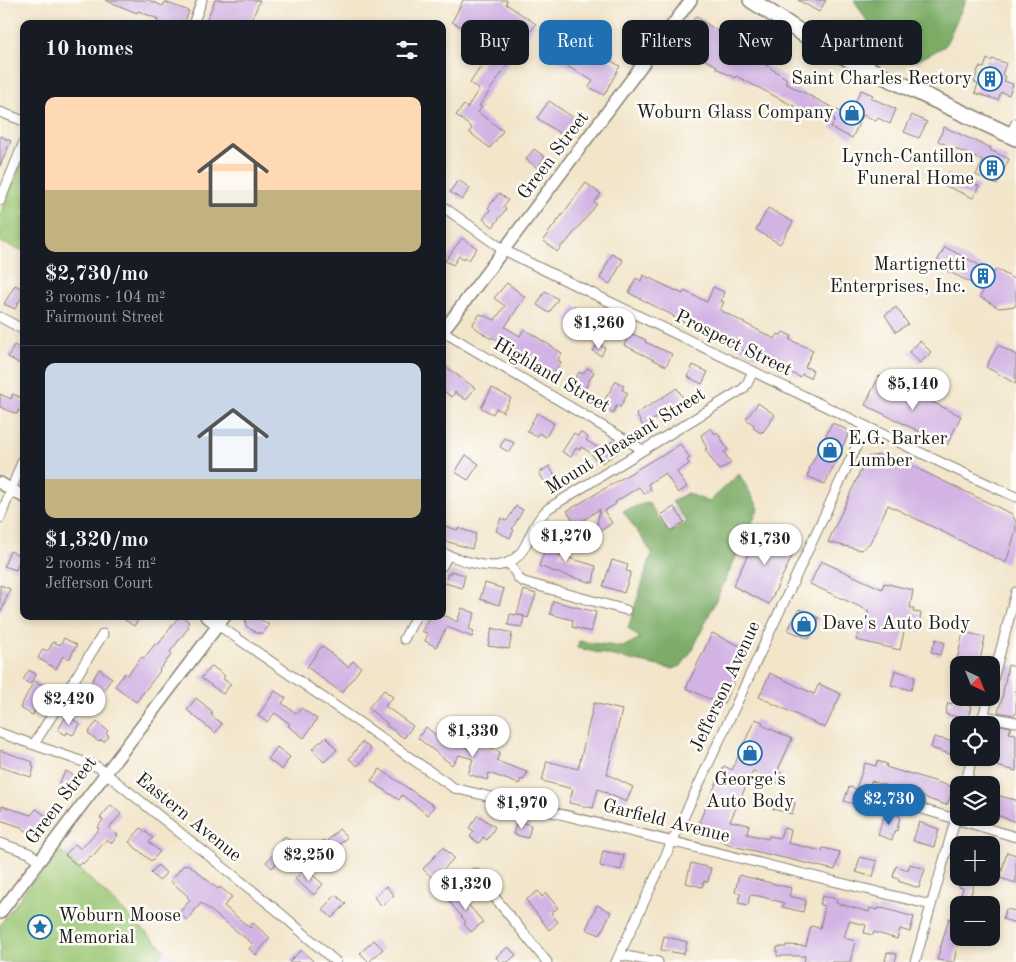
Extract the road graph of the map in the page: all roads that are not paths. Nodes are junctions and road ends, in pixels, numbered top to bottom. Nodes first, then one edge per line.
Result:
1 (190, 0) edge
2 (691, 0) edge
3 (751, 0) edge
4 (201, 2) edge
5 (194, 20) edge
6 (0, 112) edge
7 (20, 120) edge
8 (1014, 132) edge
9 (20, 152) edge
10 (0, 201) edge
11 (446, 209) edge
12 (504, 250) junction
13 (0, 317) edge
14 (446, 327) edge
15 (20, 328) edge
16 (446, 333) edge
17 (753, 371) junction
18 (866, 426) junction
19 (643, 450) junction
20 (20, 467) edge
21 (0, 483) edge
22 (11, 489) junction
23 (20, 495) edge
24 (1016, 497) edge
25 (0, 518) edge
26 (446, 554) edge
27 (509, 562) junction
28 (1016, 592) edge
29 (626, 610) dead end
30 (414, 620) edge
31 (222, 621) edge
32 (102, 634) dead end
33 (404, 639) dead end
34 (999, 656) edge
35 (1000, 722) edge
36 (1016, 722) edge
37 (0, 733) edge
38 (34, 744) junction
39 (105, 773) junction
40 (875, 795) dead end
41 (950, 818) edge
42 (953, 826) edge
43 (977, 826) edge
44 (1016, 837) edge
45 (674, 841) junction
46 (0, 843) edge
47 (39, 860) junction
48 (475, 873) dead end
49 (931, 905) junction
50 (0, 913) edge
51 (618, 958) edge
52 (336, 962) edge
53 (547, 962) edge
54 (658, 962) edge
55 (915, 962) edge

1 - 4 street
2 - 12 street, Green Street
3 - 8 main road
4 - 5 street
6 - 7 street
9 - 10 street
11 - 12 street, Prospect Street
12 - 14 street, Green Street
12 - 17 street, Prospect Street
13 - 15 street
16 - 19 street, Highland Street
17 - 18 street, Prospect Street
17 - 19 street, Mount Pleasant Street
18 - 24 street, Prospect Street
18 - 45 street, Jefferson Avenue
19 - 27 street, Mount Pleasant Street
20 - 22 street
21 - 22 street
22 - 23 street
22 - 25 street
26 - 27 street
27 - 29 street
28 - 34 street
30 - 33 street
31 - 39 street, Green Street
31 - 45 street, Garfield Avenue
32 - 38 street
35 - 36 street
37 - 38 street, Eastern Avenue
38 - 39 street, Eastern Avenue
39 - 47 street, Green Street
39 - 52 street, Eastern Avenue
40 - 41 street
42 - 49 street
43 - 44 street
45 - 49 street, Garfield Avenue
45 - 51 street, Jefferson Avenue
46 - 47 street
47 - 50 street, Green Street
48 - 53 street
49 - 55 street
51 - 54 street

